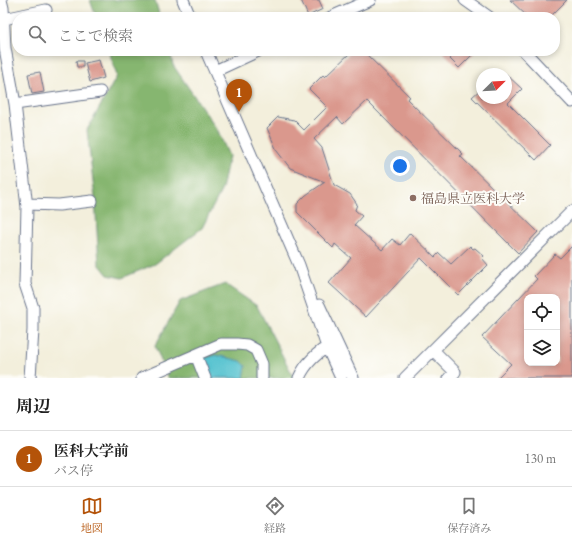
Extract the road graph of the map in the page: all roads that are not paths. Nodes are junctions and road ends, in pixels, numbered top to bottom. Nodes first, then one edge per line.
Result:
1 (1, 0) edge
2 (183, 0) edge
3 (370, 0) edge
4 (466, 0) edge
5 (46, 10) dead end
6 (37, 12) edge
7 (188, 12) edge
8 (342, 12) edge
9 (482, 12) edge
10 (12, 17) edge
11 (4, 19) junction
12 (208, 56) edge
13 (247, 56) edge
14 (529, 56) edge
15 (215, 71) junction
16 (100, 92) dead end
17 (572, 102) edge
18 (15, 104) junction
19 (92, 201) dead end
20 (27, 204) junction
21 (572, 211) edge
22 (332, 345) junction
23 (433, 350) junction
24 (196, 355) junction
25 (30, 378) edge
26 (142, 378) edge
27 (205, 378) edge
28 (262, 378) edge
29 (299, 378) edge
30 (341, 378) edge
31 (353, 378) edge
32 (405, 378) edge
33 (449, 378) edge

1 - 11 street
2 - 7 street
3 - 8 street
4 - 9 street
5 - 6 street
10 - 11 street
11 - 18 street
12 - 15 street
13 - 15 street
14 - 17 street
15 - 22 street
16 - 18 street
18 - 20 street
19 - 20 street
20 - 25 street
21 - 23 street
22 - 29 street
22 - 30 street
22 - 31 street
23 - 32 street
23 - 33 street
24 - 26 street
24 - 27 street
24 - 28 street

